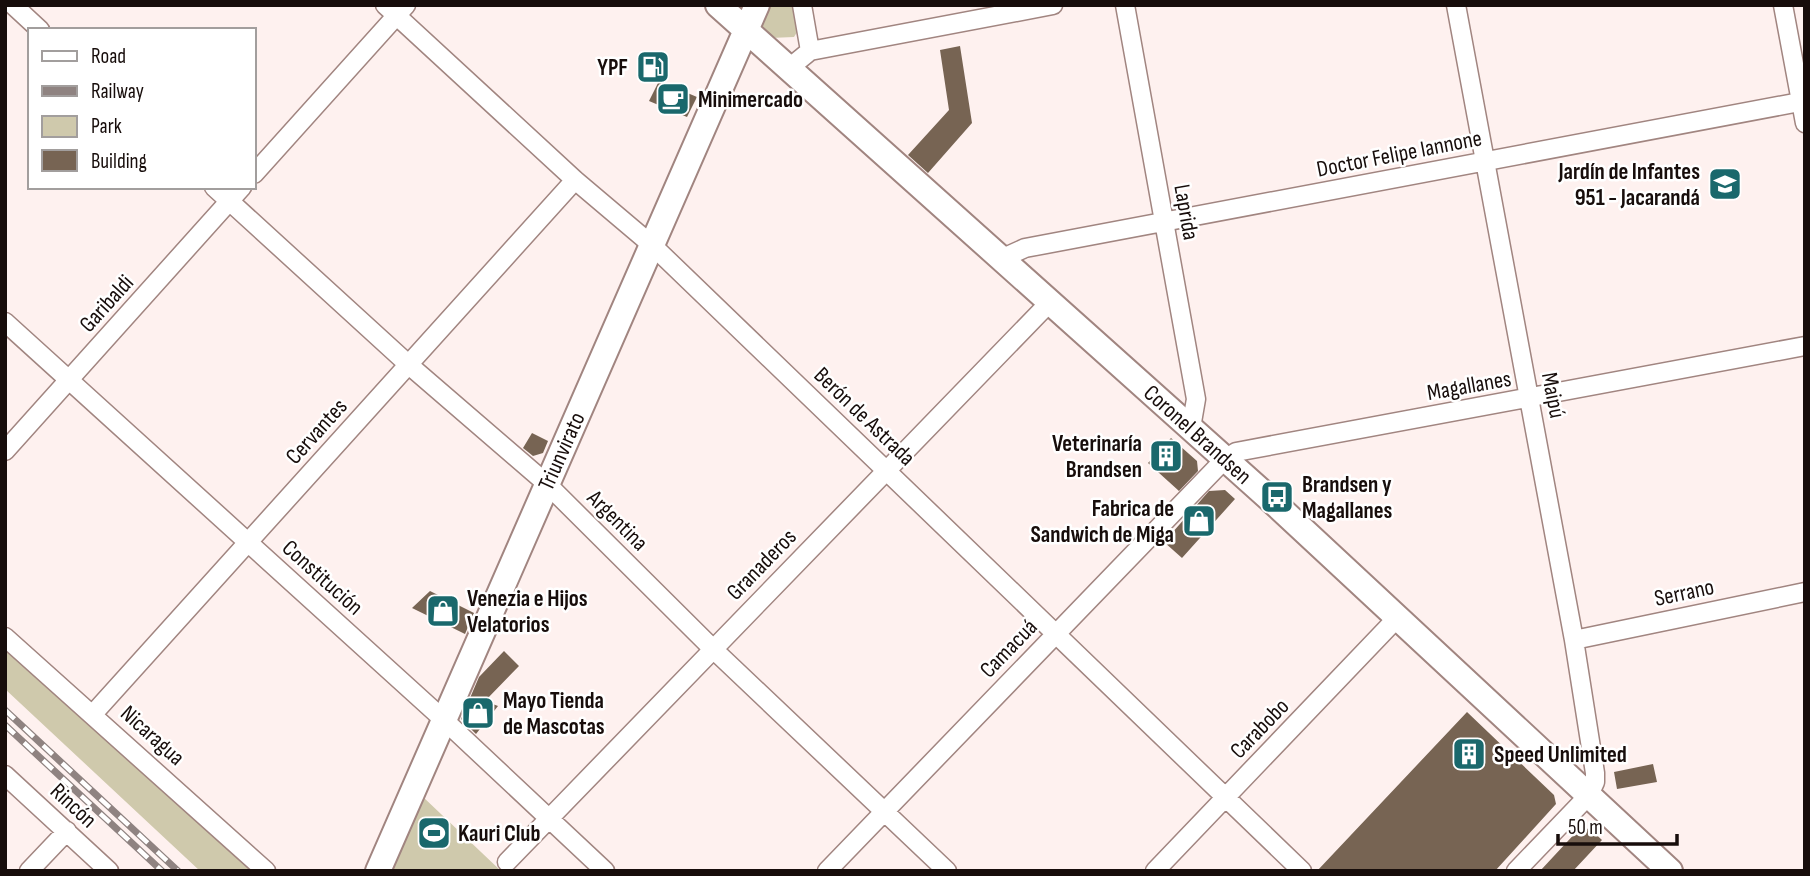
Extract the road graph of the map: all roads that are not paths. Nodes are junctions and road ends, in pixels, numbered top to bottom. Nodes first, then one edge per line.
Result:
1 (13, 5) edge
2 (718, 5) edge
3 (757, 5) edge
4 (802, 5) edge
5 (1054, 5) edge
6 (1125, 5) edge
7 (1456, 5) edge
8 (1783, 5) edge
9 (396, 9) edge
10 (965, 14) edge
11 (38, 28) edge
12 (746, 31) junction
13 (810, 51) junction
14 (788, 69) junction
15 (1803, 102) edge
16 (1805, 123) edge
17 (1484, 162) junction
18 (256, 172) edge
19 (575, 180) junction
20 (216, 189) edge
21 (240, 189) edge
22 (229, 201) junction
23 (1164, 222) junction
24 (653, 246) junction
25 (1003, 258) junction
26 (1051, 301) junction
27 (5, 322) edge
28 (1805, 346) edge
29 (409, 365) junction
30 (70, 380) junction
31 (1530, 399) junction
32 (1191, 428) junction
33 (5, 451) edge
34 (1226, 459) junction
35 (887, 470) junction
36 (547, 484) junction
37 (248, 542) junction
38 (1805, 592) edge
39 (1397, 618) junction
40 (1055, 635) junction
41 (5, 637) edge
42 (1574, 640) junction
43 (713, 649) junction
44 (93, 714) junction
45 (444, 720) junction
46 (5, 775) edge
47 (1589, 794) junction
48 (1226, 798) junction
49 (885, 811) junction
50 (550, 819) junction
51 (67, 831) junction
52 (507, 862) dead end
53 (29, 871) edge
54 (109, 871) edge
55 (266, 871) edge
56 (378, 871) edge
57 (605, 871) edge
58 (827, 871) edge
59 (947, 871) edge
60 (1155, 871) edge
61 (1302, 871) edge
62 (1516, 871) edge
63 (1670, 871) edge

1 - 11 street
2 - 12 street, Coronel Brandsen
3 - 12 street, Triunvirato
4 - 13 street
5 - 10 street
6 - 23 street, Laprida
7 - 17 street, Maipú
8 - 15 street
9 - 18 street
9 - 19 street, Berón de Astrada
10 - 13 street
12 - 14 street, Coronel Brandsen
12 - 24 street, Triunvirato
13 - 14 street
14 - 25 street, Coronel Brandsen
15 - 16 street
15 - 17 street, Doctor Felipe Iannone
17 - 23 street, Doctor Felipe Iannone
17 - 31 street, Maipú
19 - 24 street, Berón de Astrada
19 - 29 street, Cervantes
20 - 22 street, Argentina
21 - 22 street, Garibaldi
22 - 29 street, Argentina
22 - 30 street, Garibaldi
23 - 25 street, Doctor Felipe Iannone
23 - 32 street, Laprida
24 - 35 street, Berón de Astrada
24 - 36 street, Triunvirato
25 - 26 street, Coronel Brandsen
26 - 32 street, Coronel Brandsen
26 - 35 street, Granaderos
27 - 30 street, Constitución
28 - 31 street, Magallanes
29 - 36 street, Argentina
29 - 37 street, Cervantes
30 - 33 street, Garibaldi
30 - 37 street, Constitución
31 - 34 street, Magallanes
31 - 42 street, Maipú
32 - 34 street, Coronel Brandsen
34 - 39 street, Coronel Brandsen
34 - 40 street, Camacuá
35 - 40 street, Berón de Astrada
35 - 43 street, Granaderos
36 - 43 street, Argentina
36 - 45 street, Triunvirato
37 - 44 street, Cervantes
37 - 45 street, Constitución
38 - 42 street, Serrano
39 - 47 street, Coronel Brandsen
39 - 48 street, Carabobo
40 - 48 street, Berón de Astrada
40 - 49 street, Camacuá
41 - 44 street, Nicaragua
42 - 47 street, Maipú
43 - 49 street, Argentina
43 - 50 street, Granaderos
44 - 55 street, Nicaragua
45 - 50 street, Constitución
45 - 56 street, Triunvirato
46 - 51 street, Rincón
47 - 62 street
47 - 63 street, Coronel Brandsen
48 - 60 street, Carabobo
48 - 61 street, Berón de Astrada
49 - 58 street, Camacuá
49 - 59 street, Argentina
50 - 52 street, Granaderos
50 - 57 street, Constitución
51 - 53 street
51 - 54 street, Rincón

